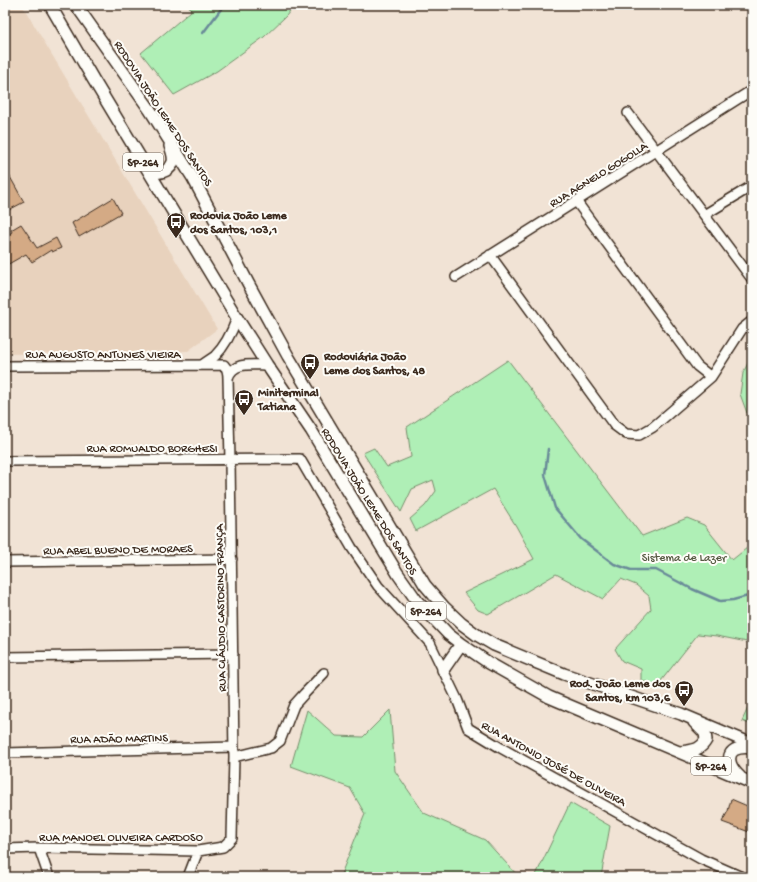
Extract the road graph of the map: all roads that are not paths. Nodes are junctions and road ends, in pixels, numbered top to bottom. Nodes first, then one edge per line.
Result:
1 (50, 5) edge
2 (76, 5) edge
3 (752, 90) edge
4 (628, 113) dead end
5 (167, 137) junction
6 (656, 151) junction
7 (146, 167) junction
8 (752, 186) edge
9 (576, 201) junction
10 (704, 215) junction
11 (490, 256) junction
12 (456, 277) dead end
13 (752, 279) edge
14 (238, 318) junction
15 (752, 321) edge
16 (202, 365) junction
17 (224, 365) joint
18 (266, 365) junction
19 (5, 366) edge
20 (711, 377) junction
21 (228, 378) junction
22 (300, 459) joint
23 (230, 460) junction
24 (5, 461) edge
25 (232, 559) junction
26 (5, 562) edge
27 (462, 644) junction
28 (233, 654) junction
29 (5, 657) edge
30 (443, 670) junction
31 (324, 673) dead end
32 (687, 717) junction
33 (752, 744) edge
34 (234, 747) junction
35 (752, 748) edge
36 (5, 752) edge
37 (680, 752) junction
38 (234, 757) junction
39 (747, 781) edge
40 (232, 838) joint
41 (39, 848) junction
42 (5, 849) edge
43 (198, 851) junction
44 (49, 877) edge
45 (188, 877) edge
46 (742, 877) edge

1 - 7 main road, RODOVIA JOÃO LEME DOS SANTOS / SP-264
2 - 5 main road, RODOVIA JOÃO LEME DOS SANTOS / SP-264
3 - 6 street, RUA AGNELO GOGOLLA
4 - 6 street
5 - 7 main road
5 - 32 main road, RODOVIA JOÃO LEME DOS SANTOS / SP-264
6 - 9 street, RUA AGNELO GOGOLLA
6 - 10 street
7 - 14 main road, RODOVIA JOÃO LEME DOS SANTOS / SP-264
8 - 10 street
9 - 11 street, RUA AGNELO GOGOLLA
9 - 20 street
10 - 13 street
11 - 12 street, RUA AGNELO GOGOLLA
11 - 20 street
14 - 16 street
14 - 18 main road, RODOVIA JOÃO LEME DOS SANTOS / SP-264
15 - 20 street
16 - 17 street, RUA AUGUSTO ANTUNES VIEIRA
16 - 19 street, RUA AUGUSTO ANTUNES VIEIRA
17 - 21 street, RUA CLÁUDIO CASTORINO FRANÇA
18 - 21 street
18 - 27 main road, RODOVIA JOÃO LEME DOS SANTOS / SP-264
21 - 23 street, RUA CLÁUDIO CASTORINO FRANÇA
22 - 23 street, RUA ROMUALDO BORGHESI
22 - 30 street, RUA ANTONIO JOSÉ DE OLIVEIRA
23 - 24 street, RUA ROMUALDO BORGHESI
23 - 25 street, RUA CLÁUDIO CASTORINO FRANÇA
25 - 26 street, RUA ABEL BUENO DE MORAES
25 - 28 street, RUA CLÁUDIO CASTORINO FRANÇA
27 - 30 main road
27 - 37 main road, RODOVIA JOÃO LEME DOS SANTOS / SP-264
28 - 29 street
28 - 34 street, RUA CLÁUDIO CASTORINO FRANÇA
30 - 46 street, RUA ANTONIO JOSÉ DE OLIVEIRA
31 - 38 street
32 - 33 main road, RODOVIA JOÃO LEME DOS SANTOS / SP-264
32 - 37 main road
34 - 36 street, RUA ADÃO MARTINS
34 - 38 street, RUA CLÁUDIO CASTORINO FRANÇA
35 - 39 main road
37 - 39 main road, RODOVIA JOÃO LEME DOS SANTOS / SP-264
38 - 40 street, RUA CLÁUDIO CASTORINO FRANÇA
40 - 43 street, RUA MANOEL OLIVEIRA CARDOSO
41 - 42 street, RUA MANOEL OLIVEIRA CARDOSO
41 - 43 street, RUA MANOEL OLIVEIRA CARDOSO
41 - 44 street
43 - 45 street

